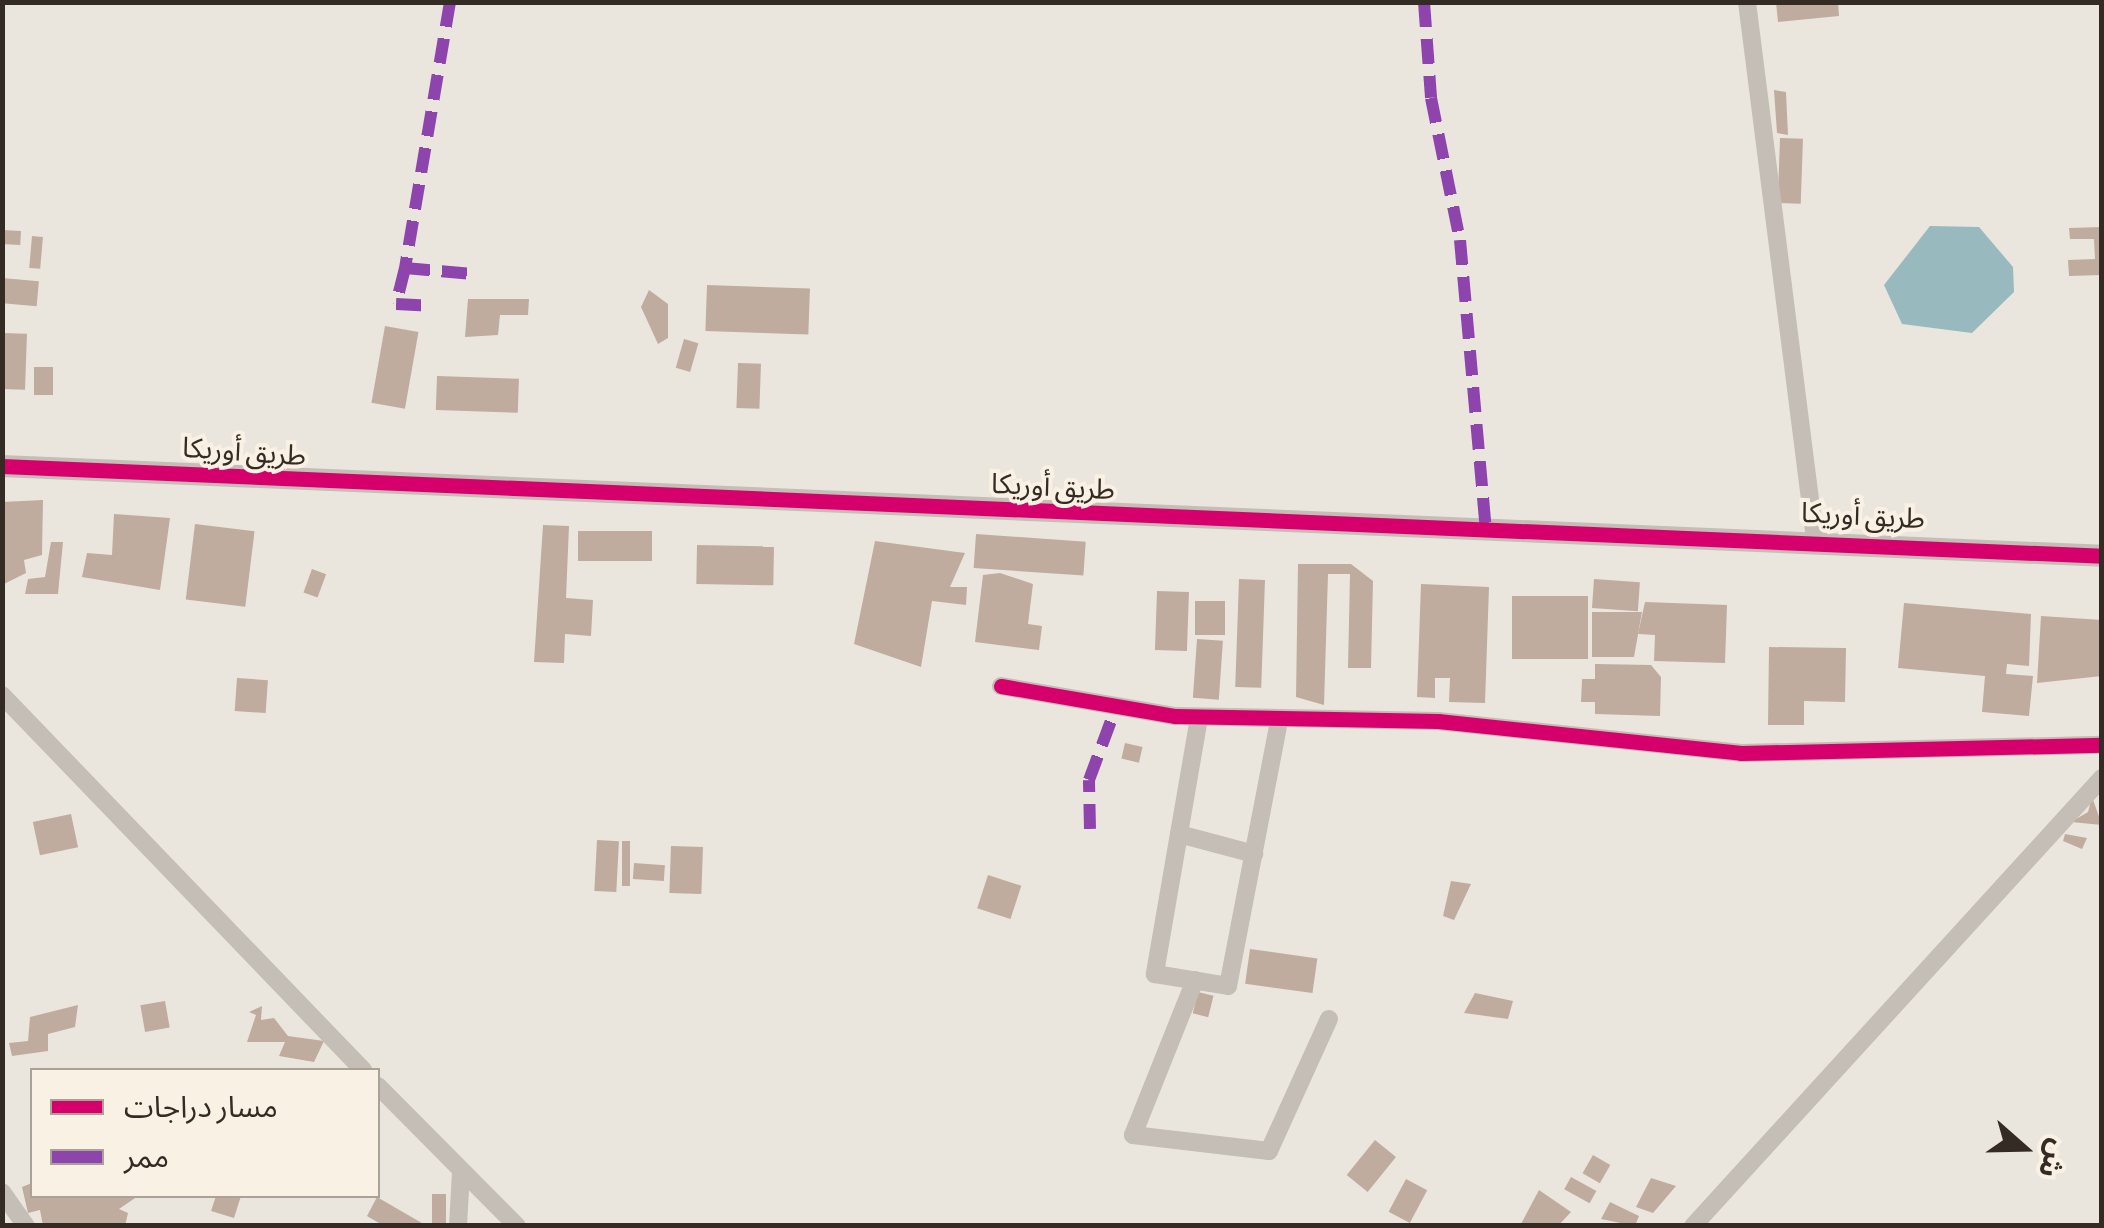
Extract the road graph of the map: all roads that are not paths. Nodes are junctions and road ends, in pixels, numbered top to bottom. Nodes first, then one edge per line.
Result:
1 (1747, 2) edge
2 (2, 466) edge
3 (1815, 539) junction
4 (2102, 556) edge
5 (1000, 686) dead end
6 (2, 695) edge
7 (1200, 718) junction
8 (1279, 722) junction
9 (2102, 745) edge
10 (2102, 778) edge
11 (1179, 834) junction
12 (1254, 854) junction
13 (1195, 980) junction
14 (1329, 1019) dead end
15 (361, 1068) edge
16 (380, 1088) edge
17 (460, 1173) junction
18 (2, 1192) edge
19 (26, 1226) edge
20 (458, 1226) edge
21 (518, 1226) edge
22 (1693, 1226) edge

1 - 3 street
2 - 3 street, طريق أوريكا
3 - 4 street, طريق أوريكا
5 - 7 street
6 - 15 street
7 - 8 street
7 - 11 street
8 - 9 street
8 - 12 street
10 - 22 street
11 - 12 street
11 - 13 street
12 - 13 street
13 - 14 street
16 - 17 street
17 - 20 street
17 - 21 street
18 - 19 street

